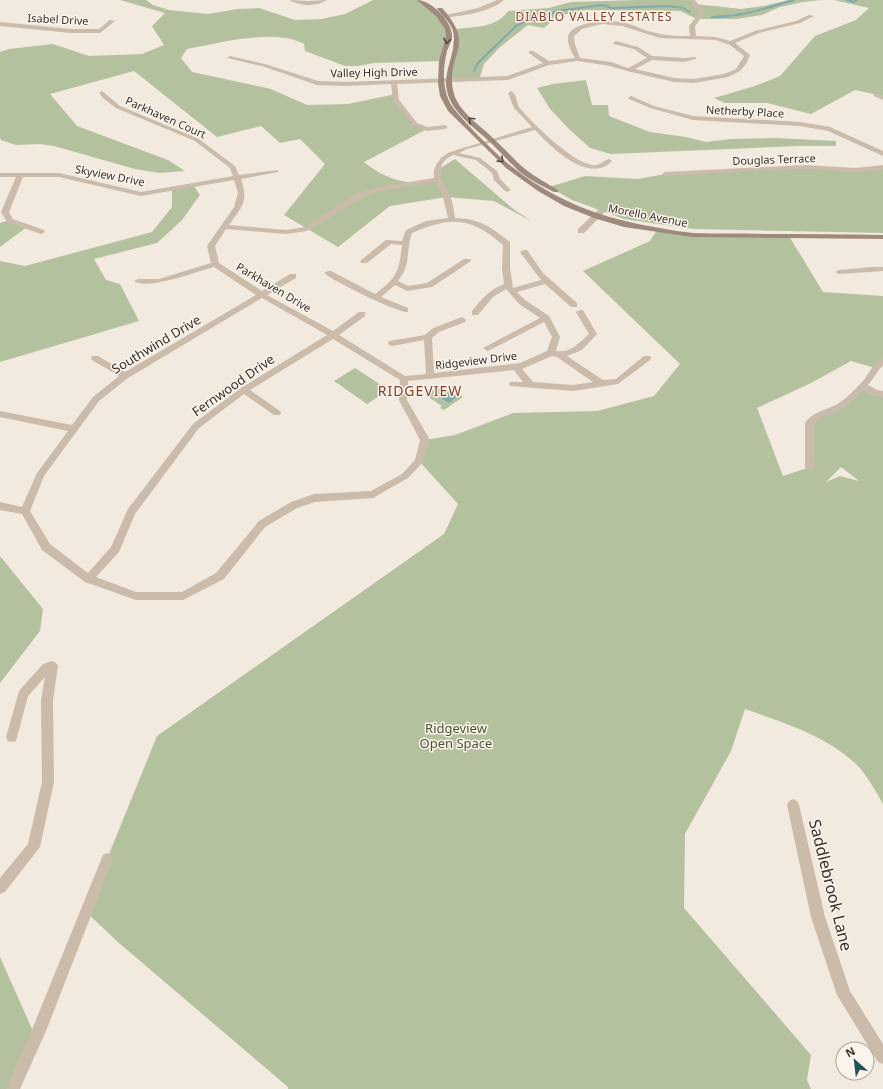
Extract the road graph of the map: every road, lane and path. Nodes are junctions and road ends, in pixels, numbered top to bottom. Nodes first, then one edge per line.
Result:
1 (292, 0) edge
2 (324, 0) edge
3 (420, 0) edge
4 (430, 0) edge
5 (501, 0) edge
6 (692, 0) edge
7 (444, 16) junction
8 (810, 16) dead end
9 (112, 21) dead end
10 (0, 24) edge
11 (10, 26) junction
12 (0, 31) edge
13 (693, 38) junction
14 (616, 43) dead end
15 (731, 43) junction
16 (531, 52) dead end
17 (230, 58) dead end
18 (651, 58) junction
19 (694, 58) dead end
20 (578, 59) junction
21 (548, 63) junction
22 (630, 70) junction
23 (440, 80) junction
24 (450, 80) junction
25 (394, 82) junction
26 (102, 93) dead end
27 (511, 93) dead end
28 (876, 95) dead end
29 (631, 98) dead end
30 (883, 98) edge
31 (445, 127) dead end
32 (536, 128) junction
33 (492, 140) junction
34 (484, 143) junction
35 (452, 153) junction
36 (883, 154) edge
37 (609, 161) dead end
38 (883, 167) edge
39 (276, 171) dead end
40 (665, 174) dead end
41 (0, 175) edge
42 (20, 175) junction
43 (238, 177) junction
44 (438, 180) junction
45 (507, 190) dead end
46 (599, 214) junction
47 (452, 220) junction
48 (225, 227) junction
49 (581, 231) dead end
50 (41, 232) dead end
51 (883, 233) edge
52 (883, 237) edge
53 (404, 243) junction
54 (524, 252) dead end
55 (364, 261) dead end
56 (467, 261) dead end
57 (214, 264) junction
58 (883, 269) edge
59 (839, 272) dead end
60 (328, 273) dead end
61 (293, 276) dead end
62 (138, 281) dead end
63 (547, 281) junction
64 (394, 282) junction
65 (510, 288) junction
66 (262, 295) junction
67 (375, 297) junction
68 (574, 305) dead end
69 (405, 310) dead end
70 (580, 312) dead end
71 (475, 313) dead end
72 (362, 314) dead end
73 (546, 318) junction
74 (462, 320) dead end
75 (333, 335) junction
76 (428, 338) junction
77 (392, 343) dead end
78 (487, 348) dead end
79 (551, 354) junction
80 (562, 356) junction
81 (95, 358) dead end
82 (647, 358) dead end
83 (883, 362) edge
84 (516, 367) junction
85 (125, 376) junction
86 (430, 376) junction
87 (404, 379) junction
88 (601, 383) junction
89 (513, 384) dead end
90 (530, 385) junction
91 (862, 386) junction
92 (244, 390) junction
93 (883, 394) edge
94 (277, 413) dead end
95 (0, 414) edge
96 (74, 429) junction
97 (810, 467) dead end
98 (0, 506) edge
99 (25, 511) junction
100 (89, 579) junction
101 (12, 737) dead end
102 (793, 805) dead end
103 (107, 859) dead end
104 (0, 888) edge
105 (883, 1057) edge
106 (13, 1089) edge

1 - 2 street
3 - 7 street, Morello Avenue
4 - 7 street, Morello Avenue
5 - 7 street
6 - 13 street
7 -> 23 street, Morello Avenue
7 - 24 street, Morello Avenue
8 - 15 street
9 - 11 street, Isabel Drive
10 - 11 street, Isabel Drive
11 - 12 street
13 - 15 street
13 - 20 street
14 - 18 street
15 - 22 street, Valley High Drive
16 - 21 street
17 - 25 street, Valley High Drive
18 - 19 street
18 - 22 street
20 - 21 street, Valley High Drive
20 - 22 street, Valley High Drive
21 - 24 street, Valley High Drive
23 - 24 street, Valley High Drive
23 - 25 street, Valley High Drive
23 - 34 street, Morello Avenue
33 -> 24 street, Morello Avenue
25 - 31 street
26 - 43 street, Parkhaven Court
27 - 32 street
28 - 30 street
29 - 36 street, Netherby Place
32 - 33 street
32 - 37 street
33 - 34 street
33 - 46 street, Morello Avenue
34 - 35 street
34 -> 46 street, Morello Avenue
35 - 44 street
35 - 45 street
38 - 40 street, Douglas Terrace
39 - 43 street, Skyview Drive
41 - 42 street, Skyview Drive
42 - 43 street, Skyview Drive
42 - 50 street
43 - 48 street
44 - 47 street
44 - 48 street
46 - 49 street
46 - 51 street, Morello Avenue
46 - 52 street, Morello Avenue
47 - 53 street
47 - 65 street
48 - 57 street
53 - 55 street
53 - 64 street
54 - 63 street
56 - 64 street
57 - 62 street
57 - 66 street, Parkhaven Drive
58 - 59 street
60 - 67 street
61 - 66 street, Southwind Drive
63 - 65 street
63 - 68 street
64 - 67 street
65 - 71 street
65 - 73 street
66 - 75 street, Parkhaven Drive
66 - 85 street, Southwind Drive
67 - 69 street
70 - 80 street
72 - 75 street, Fernwood Drive
73 - 78 street
73 - 79 street
74 - 76 street
75 - 87 street, Parkhaven Drive
75 - 92 street, Fernwood Drive
76 - 77 street
76 - 86 street
79 - 80 street
79 - 84 street, Ridgeview Drive
80 - 88 street
81 - 85 street
82 - 88 street
83 - 91 street
84 - 86 street, Ridgeview Drive
84 - 90 street
85 - 96 street, Southwind Drive
86 - 87 street, Ridgeview Drive
87 - 100 street
88 - 90 street
89 - 90 street
91 - 93 street
91 - 97 street
92 - 94 street
92 - 100 street, Fernwood Drive
95 - 96 street
96 - 99 street, Southwind Drive
98 - 99 street
99 - 100 street
101 - 104 street
102 - 105 street, Saddlebrook Lane
103 - 106 street

